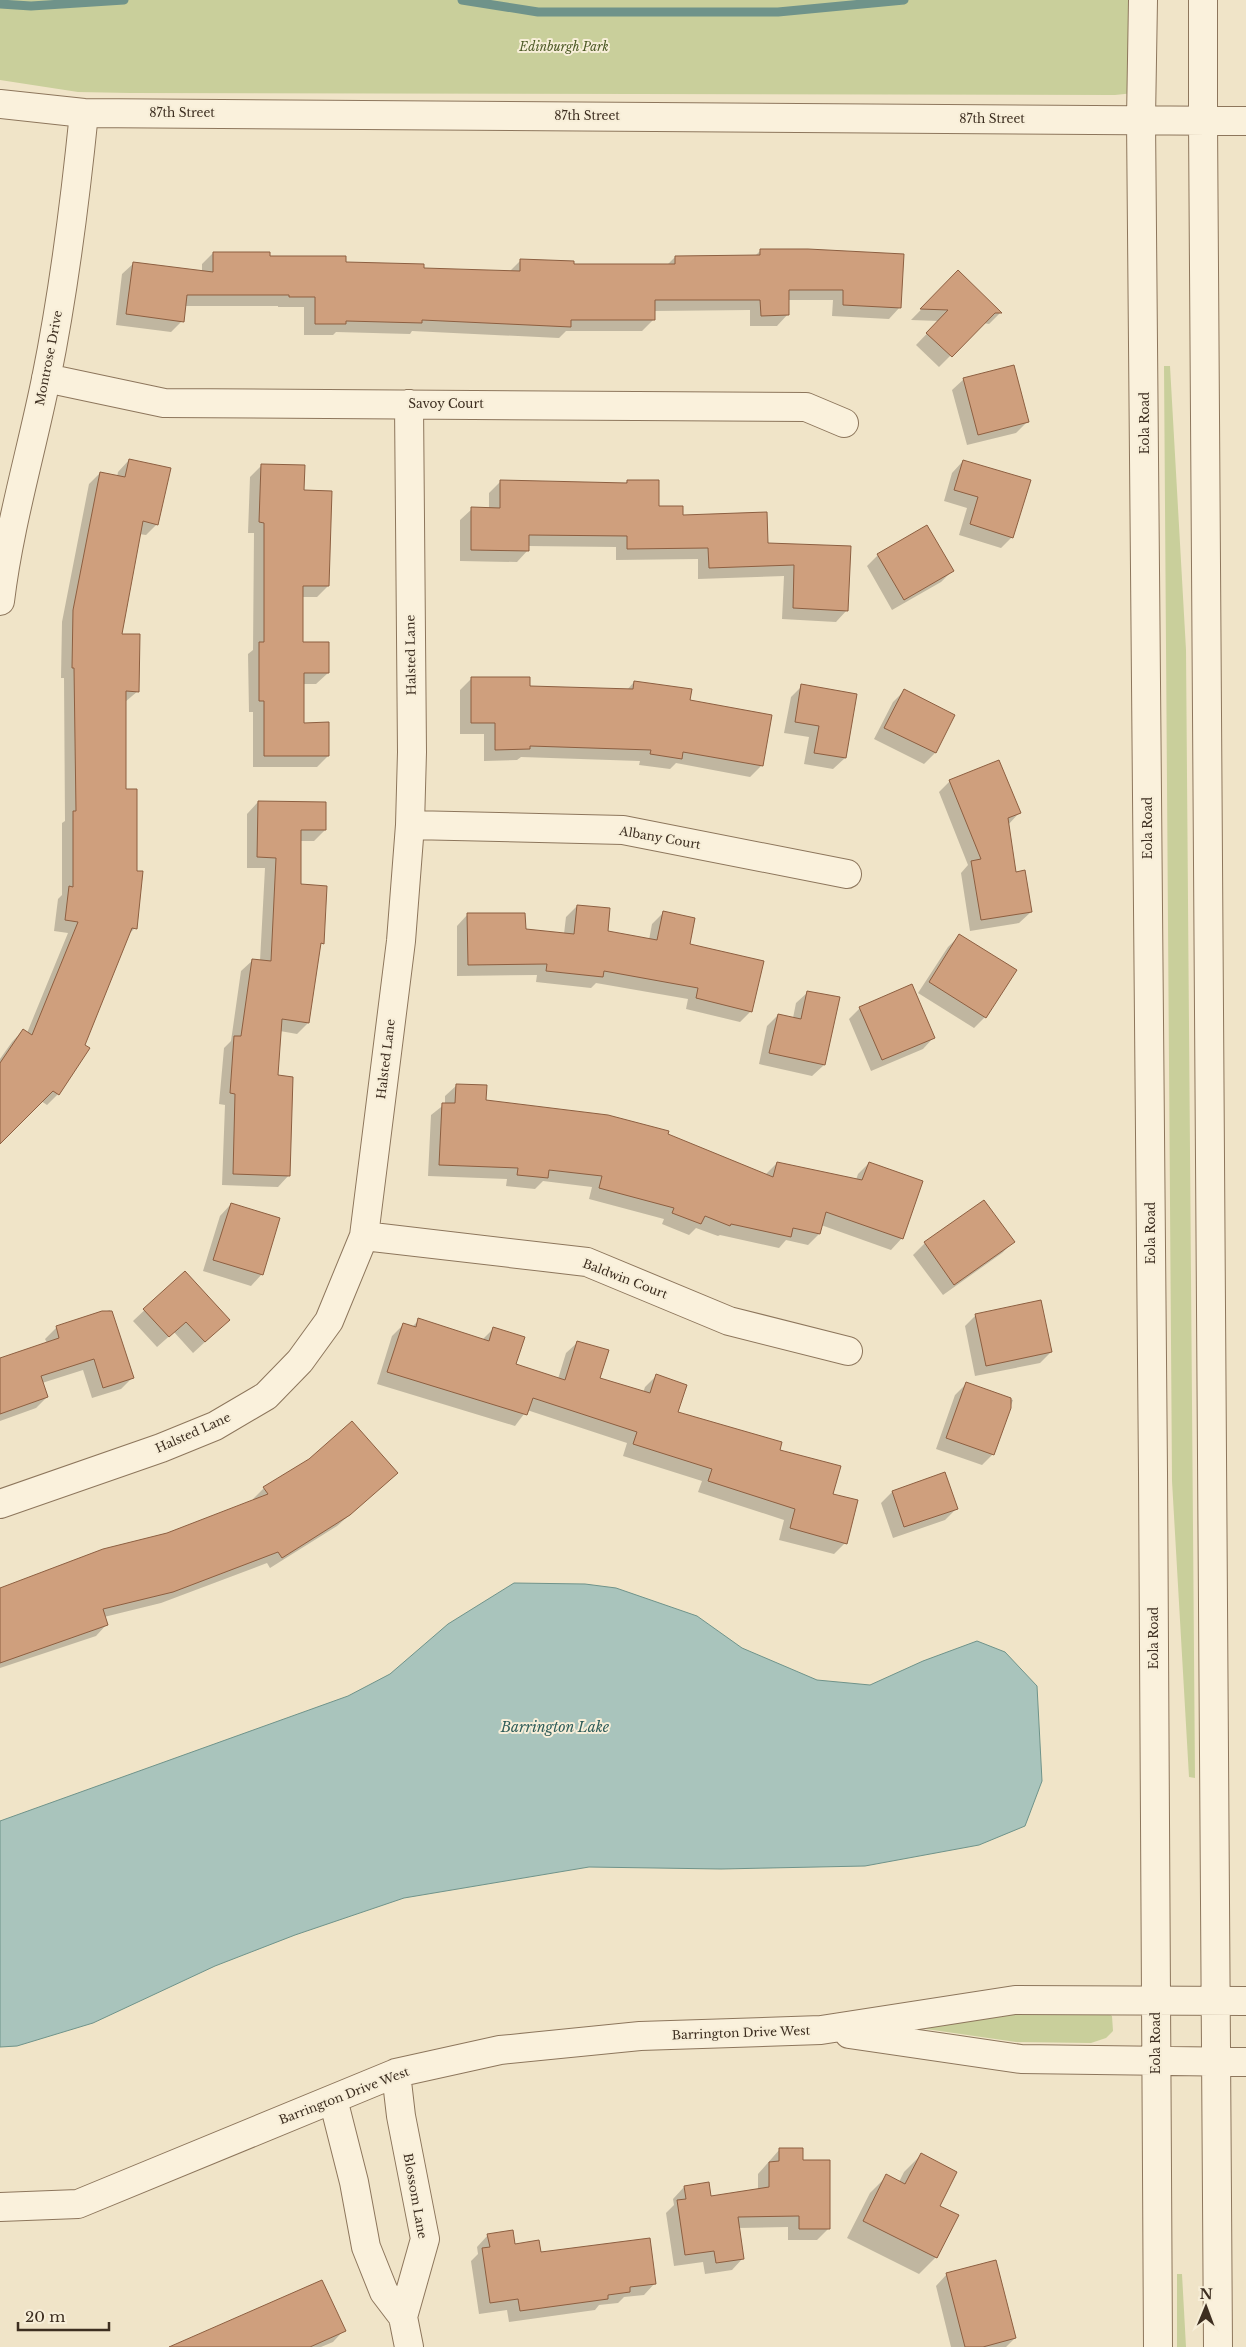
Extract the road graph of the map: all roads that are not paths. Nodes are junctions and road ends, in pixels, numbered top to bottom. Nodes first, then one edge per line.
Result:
1 (1143, 0) edge
2 (1204, 0) edge
3 (0, 104) edge
4 (84, 112) junction
5 (1141, 119) junction
6 (1202, 120) junction
7 (1246, 121) edge
8 (46, 378) junction
9 (408, 404) junction
10 (844, 423) dead end
11 (0, 602) edge
12 (410, 825) junction
13 (847, 874) dead end
14 (364, 1236) junction
15 (848, 1351) dead end
16 (0, 1504) edge
17 (1156, 1999) junction
18 (1246, 2001) edge
19 (1216, 2002) junction
20 (821, 2030) junction
21 (1156, 2061) junction
22 (1216, 2062) junction
23 (1246, 2062) edge
24 (396, 2073) junction
25 (333, 2099) junction
26 (0, 2207) edge
27 (403, 2317) junction
28 (409, 2347) edge
29 (1158, 2347) edge
30 (1218, 2347) edge

1 - 5 street, Eola Road
2 - 6 street
3 - 4 street, 87th Street
4 - 5 street, 87th Street
4 - 8 street, Montrose Drive
5 - 6 street, 87th Street
5 - 17 street, Eola Road
6 - 7 street, 87th Street
6 - 19 street
8 - 9 street, Savoy Court
8 - 11 street, Montrose Drive
9 - 10 street, Savoy Court
9 - 12 street, Halsted Lane
12 - 13 street, Albany Court
12 - 14 street, Halsted Lane
14 - 15 street, Baldwin Court
14 - 16 street, Halsted Lane
17 - 19 street, Barrington Drive West
17 - 20 street, Barrington Drive West
17 - 21 street, Eola Road
18 - 19 street, Barrington Drive West
19 - 22 street
20 - 21 street, Barrington Drive West
20 - 24 street, Barrington Drive West
21 - 22 street, Barrington Drive West
21 - 29 street, Eola Road
22 - 23 street, Barrington Drive West
22 - 30 street
24 - 25 street, Barrington Drive West
24 - 27 street, Blossom Lane
25 - 26 street, Barrington Drive West
25 - 27 street, Blossom Lane
27 - 28 street, Blossom Lane

